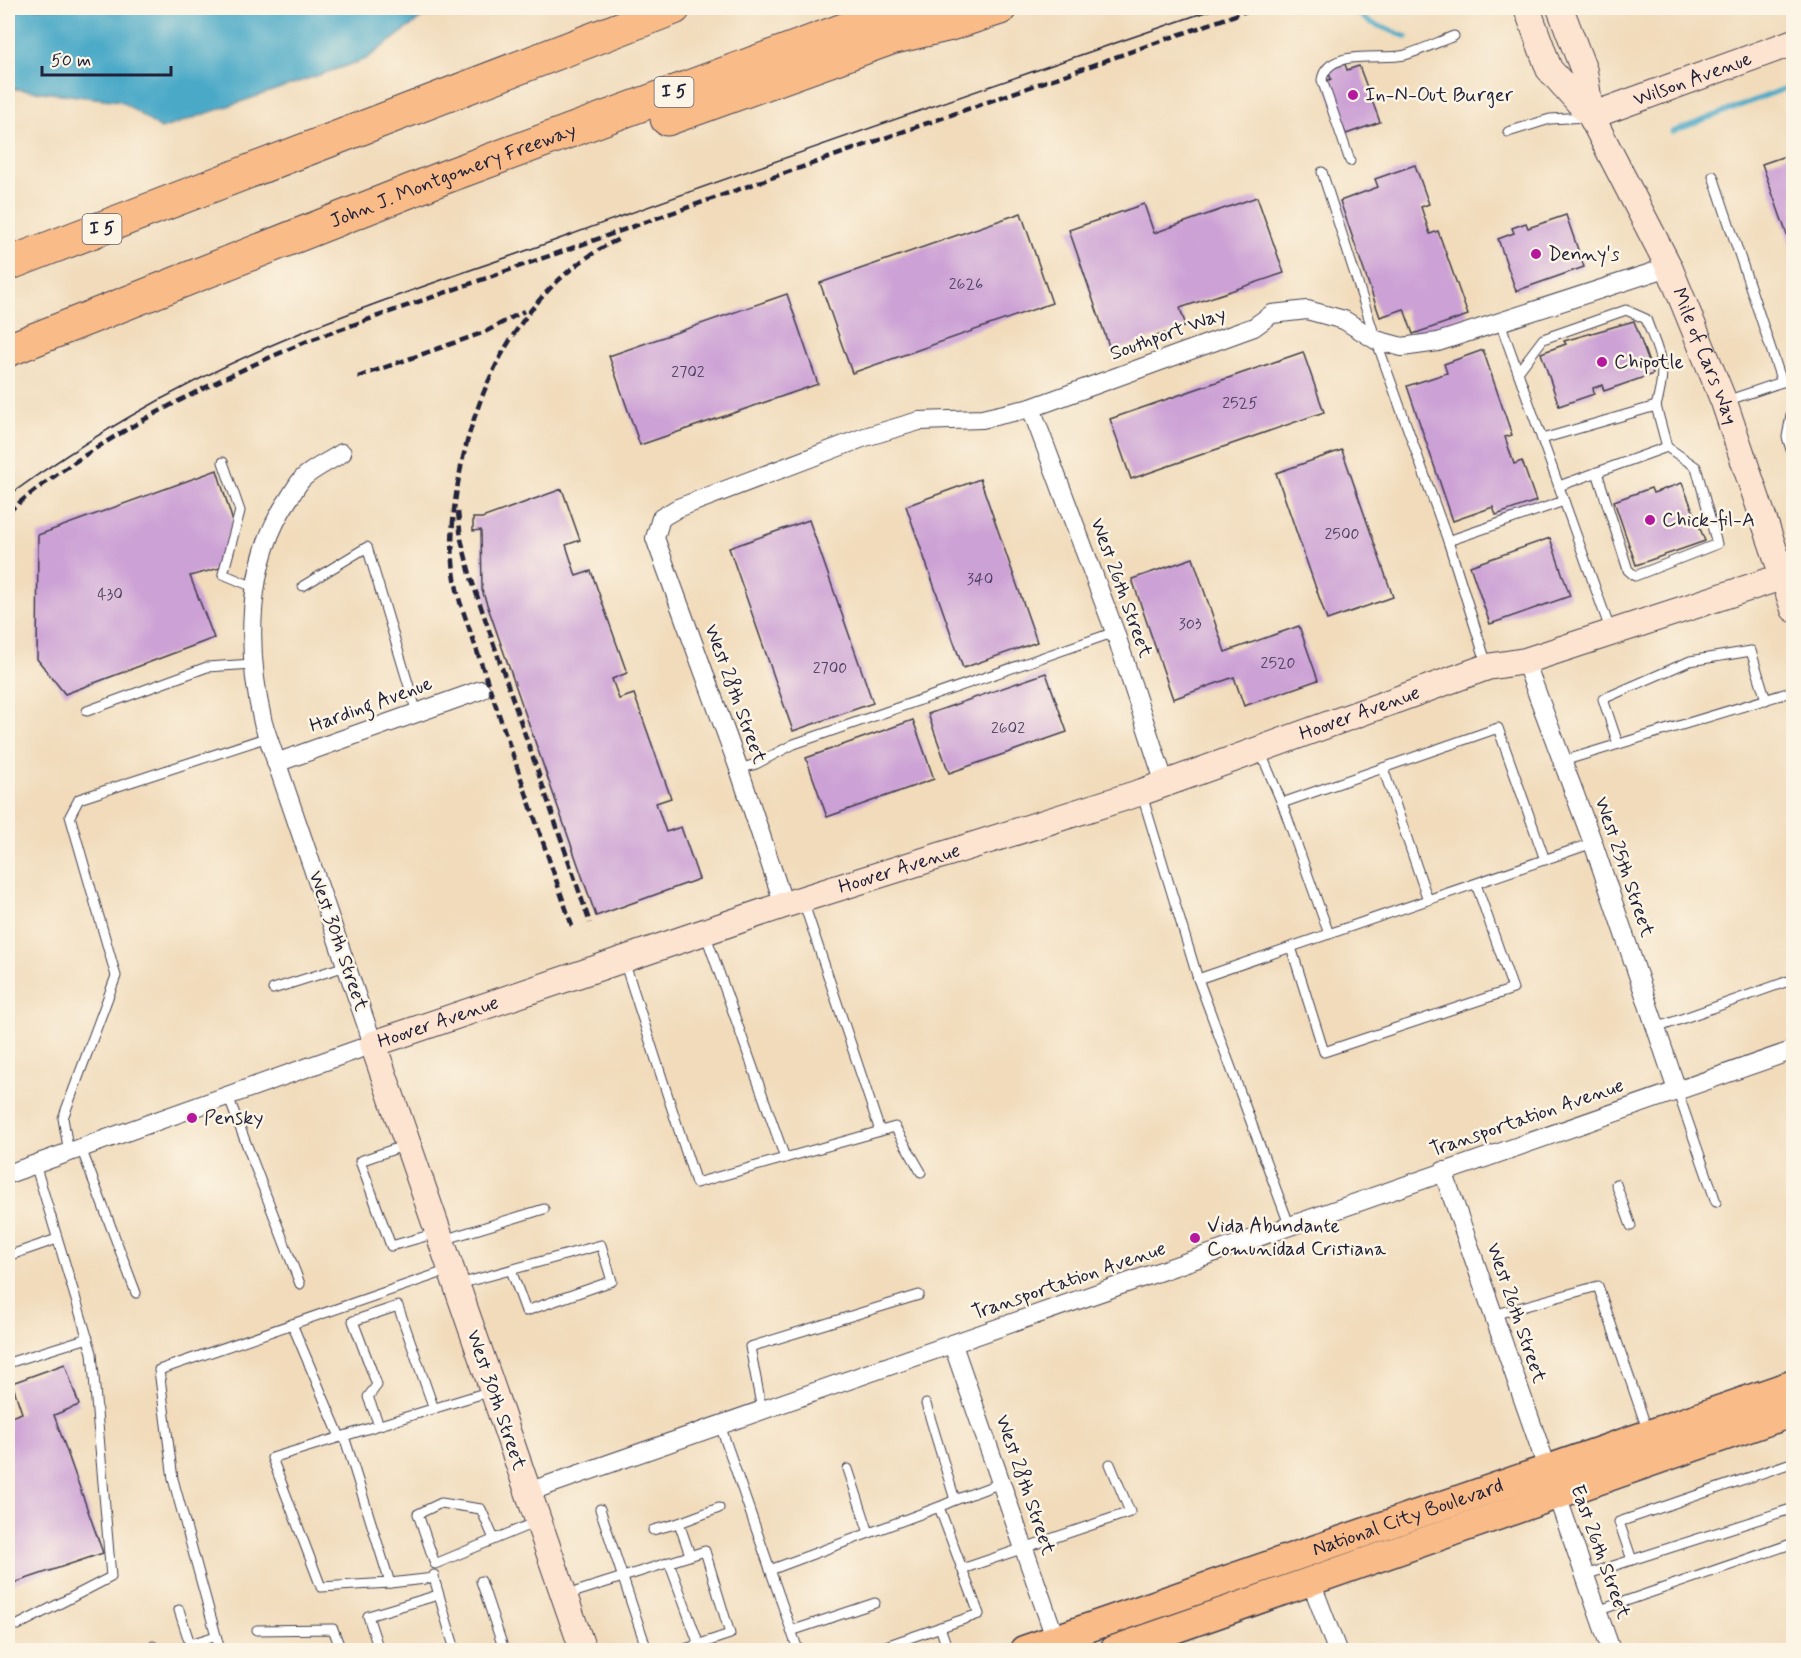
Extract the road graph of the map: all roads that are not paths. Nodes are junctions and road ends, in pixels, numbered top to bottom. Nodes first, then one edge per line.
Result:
1 (653, 8) edge
2 (674, 8) edge
3 (903, 8) edge
4 (1000, 8) edge
5 (1527, 8) edge
6 (1560, 8) edge
7 (1454, 36) dead end
8 (586, 42) junction
9 (1794, 42) edge
10 (1591, 116) junction
11 (1508, 132) dead end
12 (1350, 161) dead end
13 (1322, 172) dead end
14 (1713, 176) dead end
15 (445, 177) junction
16 (8, 264) edge
17 (1669, 267) junction
18 (1500, 322) junction
19 (1376, 340) junction
20 (8, 350) edge
21 (1518, 372) junction
22 (1787, 380) edge
23 (1794, 398) edge
24 (1724, 402) junction
25 (1656, 406) junction
26 (1031, 408) junction
27 (1542, 439) junction
28 (1667, 447) junction
29 (342, 453) dead end
30 (1794, 459) edge
31 (223, 462) dead end
32 (1598, 472) junction
33 (1559, 486) junction
34 (1564, 501) junction
35 (678, 508) joint
36 (1448, 541) junction
37 (1788, 574) edge
38 (303, 586) dead end
39 (256, 588) junction
40 (1794, 609) edge
41 (1115, 632) junction
42 (1611, 632) junction
43 (1525, 661) junction
44 (253, 664) junction
45 (1487, 667) junction
46 (481, 690) dead end
47 (1794, 691) edge
48 (1766, 700) junction
49 (87, 711) dead end
50 (417, 712) junction
51 (268, 737) junction
52 (1618, 744) junction
53 (1259, 750) junction
54 (1563, 761) junction
55 (276, 763) junction
56 (1383, 768) junction
57 (739, 769) junction
58 (1153, 788) junction
59 (1282, 803) junction
60 (1593, 843) junction
61 (1545, 860) junction
62 (1476, 884) junction
63 (1428, 900) junction
64 (793, 902) junction
65 (704, 931) junction
66 (1329, 934) junction
67 (1291, 947) junction
68 (623, 958) junction
69 (346, 966) junction
70 (1198, 979) junction
71 (1794, 979) edge
72 (273, 989) dead end
73 (1656, 1028) junction
74 (373, 1044) junction
75 (1794, 1050) edge
76 (1677, 1090) junction
77 (228, 1096) junction
78 (880, 1131) junction
79 (408, 1144) junction
80 (75, 1150) junction
81 (785, 1158) junction
82 (35, 1164) junction
83 (1443, 1171) junction
84 (921, 1172) dead end
85 (8, 1174) edge
86 (1616, 1184) dead end
87 (1716, 1202) dead end
88 (544, 1209) dead end
89 (1631, 1226) dead end
90 (1290, 1227) junction
91 (440, 1237) junction
92 (57, 1239) junction
93 (8, 1256) edge
94 (512, 1270) junction
95 (454, 1277) junction
96 (300, 1284) dead end
97 (136, 1293) dead end
98 (919, 1295) dead end
99 (1492, 1315) junction
100 (292, 1324) junction
101 (88, 1338) junction
102 (952, 1345) junction
103 (8, 1363) edge
104 (1794, 1384) edge
105 (493, 1390) junction
106 (926, 1404) dead end
107 (434, 1408) junction
108 (762, 1410) junction
109 (1794, 1412) edge
110 (379, 1425) junction
111 (720, 1425) junction
112 (1649, 1434) junction
113 (342, 1437) junction
114 (1794, 1462) edge
115 (1110, 1464) dead end
116 (848, 1468) dead end
117 (1546, 1469) junction
118 (1001, 1483) junction
119 (528, 1492) junction
120 (1556, 1496) junction
121 (955, 1500) junction
122 (939, 1507) junction
123 (719, 1508) dead end
124 (1794, 1508) edge
125 (600, 1509) dead end
126 (538, 1521) junction
127 (679, 1522) junction
128 (653, 1530) dead end
129 (869, 1533) junction
130 (494, 1539) junction
131 (1794, 1543) edge
132 (1024, 1549) junction
133 (690, 1555) junction
134 (1632, 1560) junction
135 (669, 1563) junction
136 (435, 1564) junction
137 (962, 1569) junction
138 (770, 1570) junction
139 (1585, 1575) junction
140 (434, 1578) junction
141 (623, 1578) junction
142 (481, 1581) dead end
143 (1311, 1582) junction
144 (390, 1584) junction
145 (438, 1595) junction
146 (564, 1595) junction
147 (875, 1603) dead end
148 (179, 1610) dead end
149 (1597, 1611) junction
150 (18, 1625) dead end
151 (940, 1627) junction
152 (257, 1630) dead end
153 (791, 1631) junction
154 (216, 1636) junction
155 (699, 1645) junction
156 (1058, 1645) edge
157 (220, 1650) edge
158 (341, 1650) edge
159 (379, 1650) edge
160 (455, 1650) edge
161 (504, 1650) edge
162 (583, 1650) edge
163 (647, 1650) edge
164 (682, 1650) edge
165 (798, 1650) edge
166 (874, 1650) edge
167 (948, 1650) edge
168 (1024, 1650) edge
169 (1114, 1650) edge
170 (1337, 1650) edge
171 (1611, 1650) edge

1 - 8 highway
2 - 8 highway, I 5
3 - 15 highway, John J. Montgomery Freeway / I 5
4 - 15 highway
5 - 10 street, Mile of Cars Way
6 - 10 street, Mile of Cars Way
7 - 12 lane
8 - 16 highway, I 5
9 - 10 street, Wilson Avenue
10 - 11 lane
10 - 17 street, Mile of Cars Way
13 - 19 lane
14 - 22 lane
15 - 20 highway, John J. Montgomery Freeway / I 5
17 - 18 street, Southport Way
17 - 24 street, Mile of Cars Way
18 - 19 street, Southport Way
18 - 21 lane
19 - 26 street, Southport Way
19 - 36 lane
21 - 25 lane
21 - 27 lane
22 - 23 lane
22 - 24 lane
23 - 30 lane
24 - 37 street, Mile of Cars Way
25 - 27 lane
25 - 28 lane
26 - 35 street, Southport Way
26 - 41 street, West 26th Street
27 - 33 lane
28 - 32 lane
28 - 32 lane
29 - 39 street, West 30th Street
31 - 39 lane
32 - 33 lane
33 - 34 lane
34 - 36 lane
34 - 42 lane
35 - 57 street, West 28th Street
36 - 45 lane
37 - 40 street, Mile of Cars Way
37 - 42 street, Hoover Avenue
38 - 50 lane
39 - 44 street, West 30th Street
41 - 57 lane
41 - 58 street, West 26th Street
42 - 43 street, Hoover Avenue
43 - 45 street, Hoover Avenue
43 - 54 street, West 25th Street
44 - 49 lane
44 - 51 street, West 30th Street
45 - 53 street, Hoover Avenue
46 - 50 street, Harding Avenue
47 - 48 lane
48 - 52 lane
48 - 52 lane
50 - 55 street, Harding Avenue
51 - 55 street, West 30th Street
51 - 80 lane
52 - 54 lane
53 - 58 street, Hoover Avenue
53 - 59 lane
54 - 60 street, West 25th Street
55 - 69 street, West 30th Street
56 - 59 lane
56 - 61 lane
56 - 63 lane
57 - 64 street, West 28th Street
58 - 64 street, Hoover Avenue
58 - 70 lane
59 - 66 lane
60 - 61 lane
60 - 73 street, West 25th Street
61 - 62 lane
62 - 63 lane
62 - 67 lane
63 - 66 lane
64 - 65 street, Hoover Avenue
64 - 78 lane
65 - 68 street, Hoover Avenue
65 - 81 lane
66 - 67 lane
67 - 70 lane
68 - 74 street, Hoover Avenue
68 - 81 lane
69 - 72 lane
69 - 74 street, West 30th Street
70 - 90 lane
71 - 73 lane
73 - 76 street, West 25th Street
74 - 77 street, Hoover Avenue
74 - 79 street, West 30th Street
75 - 76 street, Transportation Avenue
76 - 83 street, Transportation Avenue
76 - 87 lane
77 - 80 street, Hoover Avenue
77 - 96 lane
78 - 81 lane
78 - 84 lane
79 - 91 street, West 30th Street
79 - 91 lane
80 - 82 street, Hoover Avenue
80 - 97 lane
82 - 85 street, Hoover Avenue
82 - 92 lane
83 - 90 street, Transportation Avenue
83 - 99 street, West 26th Street
86 - 89 lane
88 - 91 lane
90 - 102 street, Transportation Avenue
91 - 95 street, West 30th Street
92 - 93 lane
92 - 101 lane
94 - 94 lane
94 - 95 lane
95 - 100 lane
95 - 105 street, West 30th Street
98 - 108 lane
99 - 112 lane
99 - 117 street, West 26th Street
100 - 113 lane
100 - 154 lane
101 - 103 lane
101 - 150 lane
102 - 108 street, Transportation Avenue
102 - 118 street, West 28th Street
104 - 112 main road, National City Boulevard
105 - 107 lane
105 - 119 street, West 30th Street
106 - 121 lane
107 - 110 lane
107 - 110 lane
108 - 111 street, Transportation Avenue
109 - 120 main road, National City Boulevard
110 - 113 lane
111 - 119 street, Transportation Avenue
111 - 138 lane
112 - 117 main road, National City Boulevard
113 - 144 lane
113 - 144 lane
114 - 134 lane
115 - 132 lane
116 - 129 lane
117 - 120 street, East 26th Street
117 - 156 main road, National City Boulevard
118 - 121 lane
118 - 132 street, West 28th Street
119 - 126 street, West 30th Street
120 - 139 street, East 26th Street
120 - 143 main road, National City Boulevard
121 - 122 lane
122 - 129 lane
122 - 137 lane
123 - 127 lane
124 - 134 lane
125 - 141 lane
126 - 130 lane
126 - 146 street, West 30th Street
127 - 128 lane
127 - 133 lane
129 - 138 lane
130 - 136 lane
130 - 136 lane
131 - 149 lane
132 - 137 lane
132 - 156 street, West 28th Street
133 - 135 lane
133 - 155 lane
134 - 139 lane
135 - 141 lane
135 - 155 lane
136 - 140 lane
137 - 151 lane
138 - 153 lane
139 - 149 street, East 26th Street
140 - 144 lane
140 - 145 lane
141 - 146 lane
141 - 163 lane
142 - 161 lane
143 - 169 main road, National City Boulevard
143 - 170 street
145 - 159 lane
145 - 160 lane
146 - 162 street, West 30th Street
147 - 153 lane
148 - 154 lane
149 - 171 street, East 26th Street
151 - 166 lane
151 - 167 lane
152 - 158 lane
153 - 165 lane
154 - 157 lane
155 - 164 lane
156 - 168 main road, National City Boulevard

